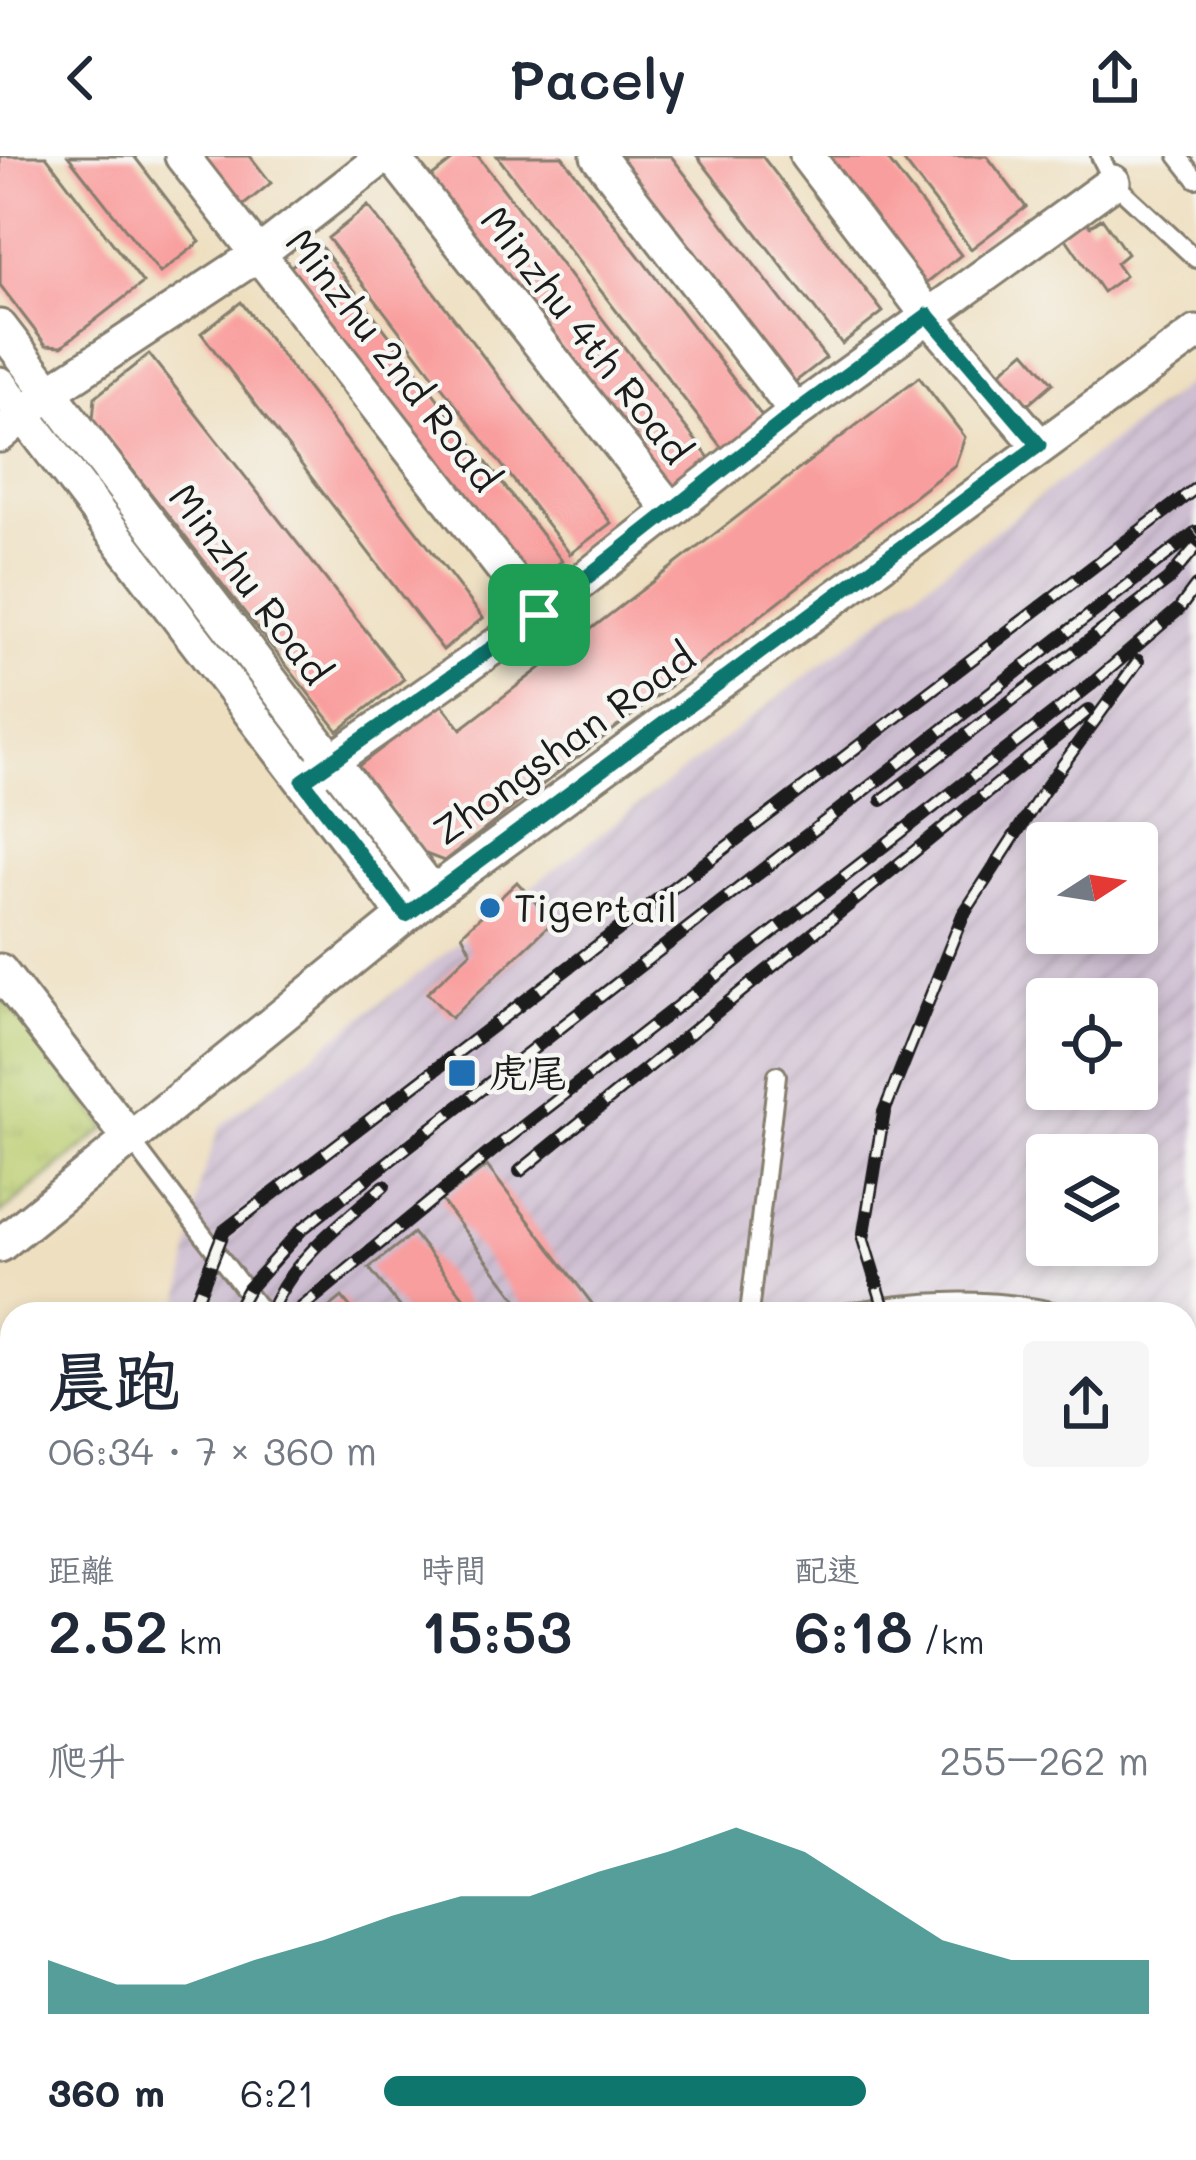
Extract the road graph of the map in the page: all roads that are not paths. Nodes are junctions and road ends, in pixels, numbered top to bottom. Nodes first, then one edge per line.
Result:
1 (182, 156) edge
2 (388, 156) edge
3 (598, 156) edge
4 (807, 156) edge
5 (1178, 156) edge
6 (1107, 169) edge
7 (1196, 179) edge
8 (257, 255) junction
9 (1196, 259) edge
10 (928, 315) junction
11 (0, 327) edge
12 (1196, 333) edge
13 (0, 384) edge
14 (51, 391) junction
15 (796, 412) junction
16 (11, 424) edge
17 (1039, 445) junction
18 (670, 509) junction
19 (539, 615) junction
20 (331, 760) junction
21 (303, 781) junction
22 (433, 893) junction
23 (406, 915) junction
24 (0, 971) edge
25 (777, 1075) dead end
26 (131, 1140) junction
27 (0, 1245) edge
28 (253, 1302) edge
29 (750, 1302) edge
30 (901, 1302) edge
31 (967, 1302) edge

1 - 8 street, Minzhu 2nd Road
2 - 8 street
2 - 18 street, Minzhu 4th Road
3 - 15 street
4 - 10 street
5 - 7 lane
6 - 9 lane
6 - 10 street
8 - 14 street
8 - 19 street, Minzhu 2nd Road
10 - 15 street
10 - 17 street
11 - 14 street, Minzhu Road
12 - 17 street, Zhongshan Road
13 - 16 street
14 - 16 street
14 - 20 street, Minzhu Road
15 - 18 street
16 - 21 street
17 - 22 street, Zhongshan Road
18 - 19 street
19 - 20 street
20 - 21 street
20 - 22 street, Minzhu Road
21 - 23 street
22 - 23 street, Zhongshan Road
23 - 26 street, Zhongshan Road
24 - 26 street
25 - 29 lane
26 - 27 street, Zhongshan Road
26 - 28 lane
30 - 31 lane

